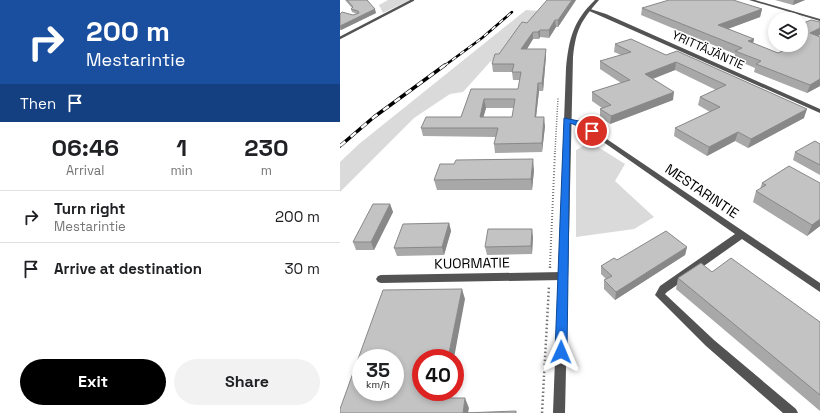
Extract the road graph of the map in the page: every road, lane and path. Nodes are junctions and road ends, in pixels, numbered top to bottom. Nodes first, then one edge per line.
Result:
1 (413, 0) edge
2 (597, 0) edge
3 (751, 0) edge
4 (588, 9) junction
5 (820, 20) edge
6 (340, 38) edge
7 (820, 111) edge
8 (566, 120) junction
9 (742, 234) junction
10 (563, 276) junction
11 (381, 279) dead end
12 (820, 288) edge
13 (559, 413) edge
14 (792, 413) edge

1 - 6 lane
2 - 4 street
3 - 5 street
4 - 7 street, YRITTÄJÄNTIE
4 - 8 street
8 - 9 street, MESTARINTIE
8 - 10 street
9 - 12 street, MESTARINTIE
9 - 14 street
10 - 11 street, KUORMATIE
10 - 13 street

